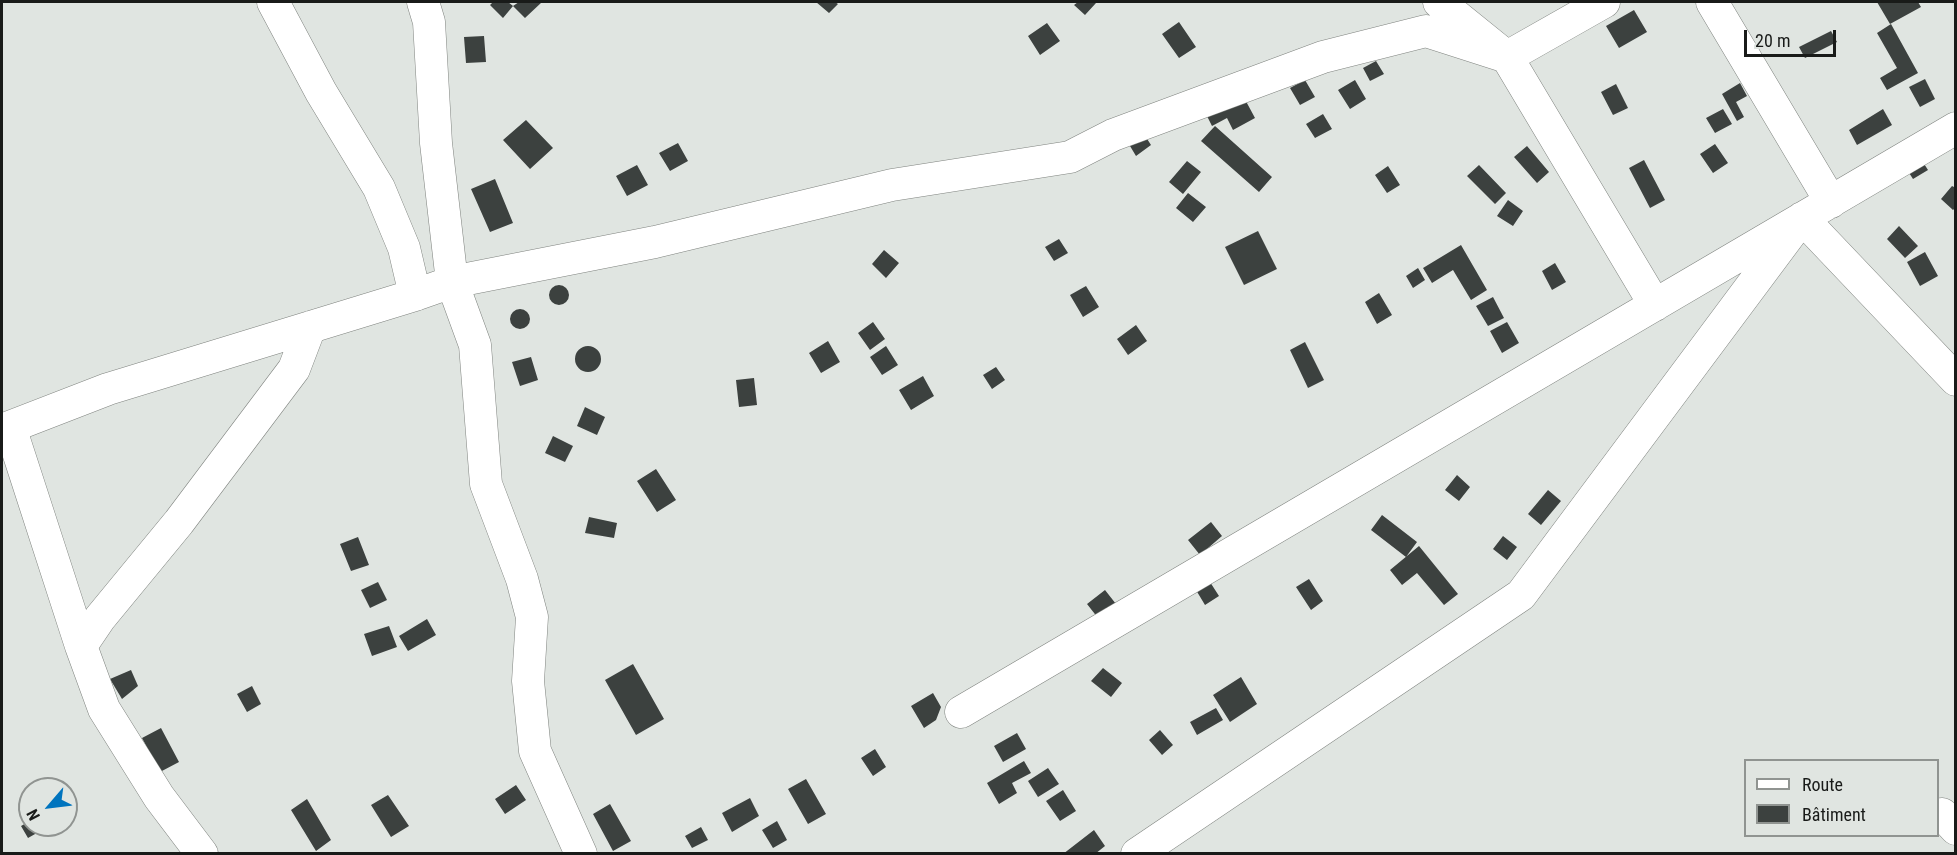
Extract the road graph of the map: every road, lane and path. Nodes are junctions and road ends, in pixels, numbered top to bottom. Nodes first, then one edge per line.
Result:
1 (273, 2) edge
2 (423, 2) edge
3 (1439, 2) edge
4 (1604, 2) edge
5 (1712, 2) edge
6 (1507, 57) junction
7 (1956, 128) edge
8 (1831, 202) junction
9 (1802, 218) junction
10 (452, 282) junction
11 (415, 295) junction
12 (1655, 305) junction
13 (310, 327) junction
14 (1956, 380) edge
15 (6, 428) edge
16 (81, 646) junction
17 (961, 712) dead end
18 (202, 854) edge
19 (581, 854) edge
20 (1137, 854) edge

1 - 11 street
2 - 10 street
3 - 6 street
4 - 6 street
5 - 8 street
6 - 10 street
6 - 12 street
7 - 8 street
8 - 9 street
9 - 12 street
9 - 14 street
9 - 20 street
10 - 11 street
10 - 19 street
11 - 13 street
12 - 17 street
13 - 15 street
13 - 16 street
15 - 16 street
16 - 18 street

